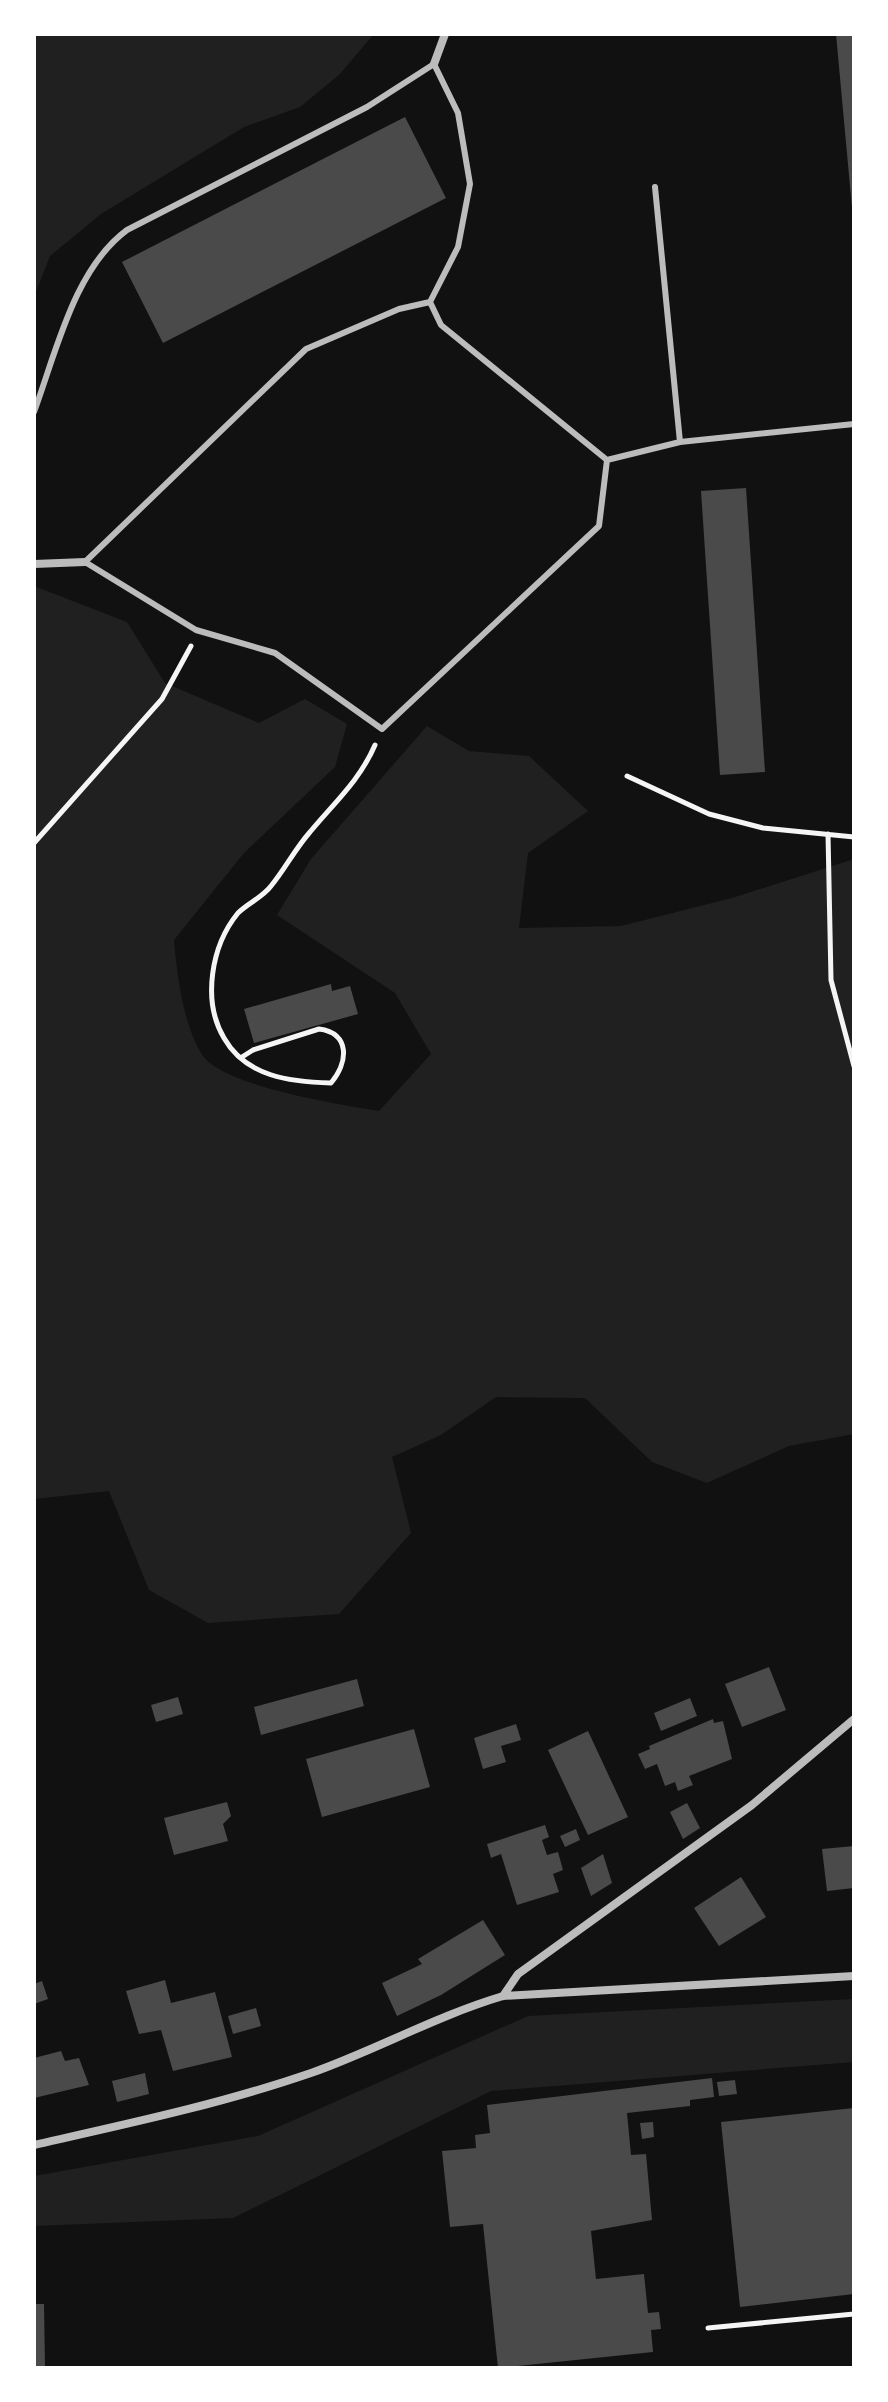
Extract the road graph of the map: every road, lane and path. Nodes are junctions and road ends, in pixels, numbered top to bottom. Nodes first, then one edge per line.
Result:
1 (445, 34) edge
2 (434, 64) junction
3 (655, 187) dead end
4 (430, 302) junction
5 (34, 412) edge
6 (854, 424) edge
7 (680, 442) junction
8 (607, 460) junction
9 (85, 562) junction
10 (34, 564) edge
11 (196, 630) junction
12 (382, 729) junction
13 (627, 776) dead end
14 (828, 834) junction
15 (854, 837) edge
16 (34, 843) edge
17 (242, 1057) junction
18 (854, 1066) edge
19 (854, 1719) edge
20 (854, 1976) edge
21 (503, 1996) junction
22 (34, 2145) edge
23 (854, 2314) edge
24 (708, 2328) dead end

1 - 2 street
2 - 4 lane
2 - 5 lane
3 - 7 lane
4 - 8 lane
4 - 9 lane
6 - 7 lane
7 - 8 lane
8 - 12 lane
9 - 10 street
9 - 11 lane
11 - 12 lane
11 - 16 path
12 - 17 path
13 - 14 path
14 - 15 path
14 - 18 path
17 - 17 path
19 - 21 street
20 - 21 street
21 - 22 street
23 - 24 path

